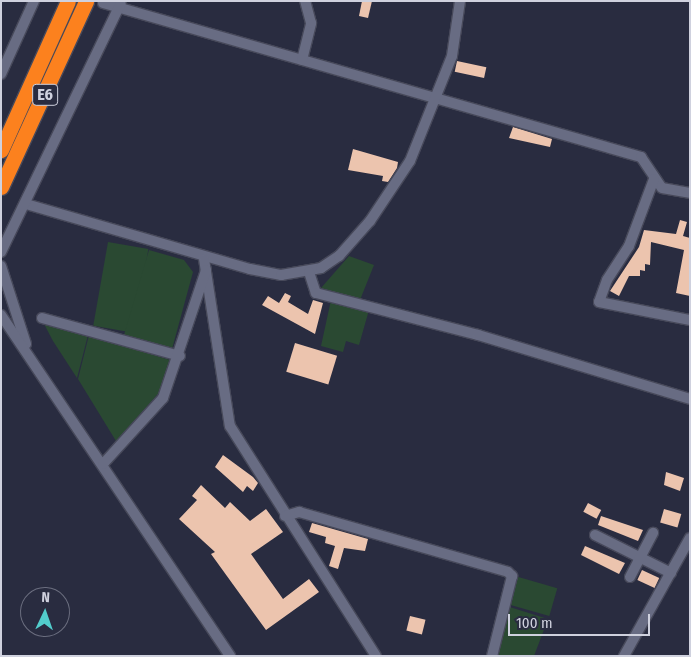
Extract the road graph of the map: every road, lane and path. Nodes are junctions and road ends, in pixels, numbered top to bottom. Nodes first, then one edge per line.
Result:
1 (34, 1) edge
2 (68, 1) edge
3 (86, 1) edge
4 (305, 1) edge
5 (460, 1) edge
6 (103, 3) dead end
7 (120, 4) edge
8 (302, 60) junction
9 (1, 74) edge
10 (435, 98) junction
11 (1, 150) edge
12 (654, 179) junction
13 (1, 187) edge
14 (690, 193) edge
15 (26, 204) junction
16 (1, 252) edge
17 (205, 264) junction
18 (1, 266) edge
19 (309, 272) junction
20 (1, 314) edge
21 (42, 318) dead end
22 (690, 320) edge
23 (29, 352) junction
24 (180, 356) junction
25 (690, 399) edge
26 (104, 464) junction
27 (285, 516) junction
28 (654, 533) dead end
29 (595, 535) dead end
30 (690, 538) edge
31 (641, 558) junction
32 (671, 572) junction
33 (630, 577) dead end
34 (230, 656) edge
35 (376, 656) edge
36 (492, 656) edge
37 (624, 656) edge

1 - 9 street
2 - 11 highway, E6
3 - 13 highway, E6
4 - 8 street
5 - 10 street
6 - 7 street
7 - 8 street
7 - 15 street
8 - 10 street
10 - 12 street
10 - 19 street
12 - 14 street
12 - 22 street
15 - 16 street
15 - 17 street
17 - 19 street
17 - 24 street
17 - 27 street
18 - 23 street
19 - 25 street
20 - 23 street
21 - 24 street
23 - 26 street
24 - 26 street
26 - 34 street
27 - 35 street
27 - 36 street
28 - 31 street
29 - 31 street
30 - 32 street
31 - 32 street
31 - 33 street
32 - 37 street

